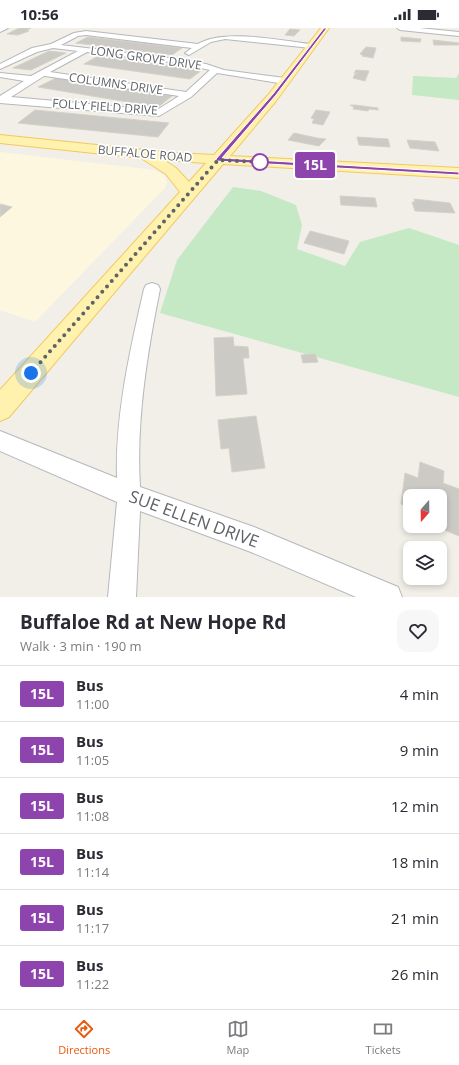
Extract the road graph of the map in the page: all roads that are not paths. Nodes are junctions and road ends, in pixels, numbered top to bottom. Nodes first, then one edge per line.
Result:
1 (5, 28) edge
2 (325, 28) edge
3 (400, 28) edge
4 (0, 30) edge
5 (459, 34) edge
6 (54, 46) junction
7 (198, 46) junction
8 (311, 46) junction
9 (86, 50) junction
10 (178, 61) junction
11 (59, 66) junction
12 (0, 67) edge
13 (73, 68) dead end
14 (216, 69) junction
15 (45, 74) junction
16 (98, 74) dead end
17 (0, 76) edge
18 (32, 79) junction
19 (89, 80) junction
20 (285, 81) junction
21 (184, 83) dead end
22 (199, 85) junction
23 (188, 95) junction
24 (2, 99) edge
25 (245, 129) junction
26 (0, 139) edge
27 (142, 154) junction
28 (218, 160) junction
29 (267, 163) junction
30 (307, 165) junction
31 (459, 173) edge
32 (190, 192) junction
33 (152, 288) dead end
34 (0, 408) edge
35 (0, 441) edge
36 (129, 495) junction
37 (122, 597) edge
38 (388, 597) edge

1 - 4 street
2 - 8 main road
3 - 5 street
6 - 7 street
6 - 9 street, LONG GROVE DRIVE
6 - 12 street
7 - 8 street
7 - 10 street
8 - 20 main road
9 - 10 street, LONG GROVE DRIVE
9 - 11 street
10 - 14 street, LONG GROVE DRIVE
11 - 13 street
11 - 15 street
14 - 20 street, LONG GROVE DRIVE
14 - 22 street, FOLLY FIELD DRIVE
15 - 18 street
15 - 19 street, COLUMNS DRIVE
16 - 19 street
17 - 18 street
18 - 24 street
19 - 23 street, COLUMNS DRIVE
20 - 25 main road
21 - 22 street
22 - 23 street, FOLLY FIELD DRIVE
23 - 24 street, FOLLY FIELD DRIVE
25 - 27 main road
25 - 28 main road
25 - 30 main road
26 - 27 main road, BUFFALOE ROAD
27 - 28 main road, BUFFALOE ROAD
27 - 32 main road
28 - 29 main road, BUFFALOE ROAD
28 - 32 main road
29 - 30 main road, BUFFALOE ROAD
29 - 32 main road
30 - 31 main road, BUFFALOE ROAD
32 - 34 main road
33 - 36 street
35 - 36 street, SUE ELLEN DRIVE
36 - 37 street
36 - 38 street, SUE ELLEN DRIVE

